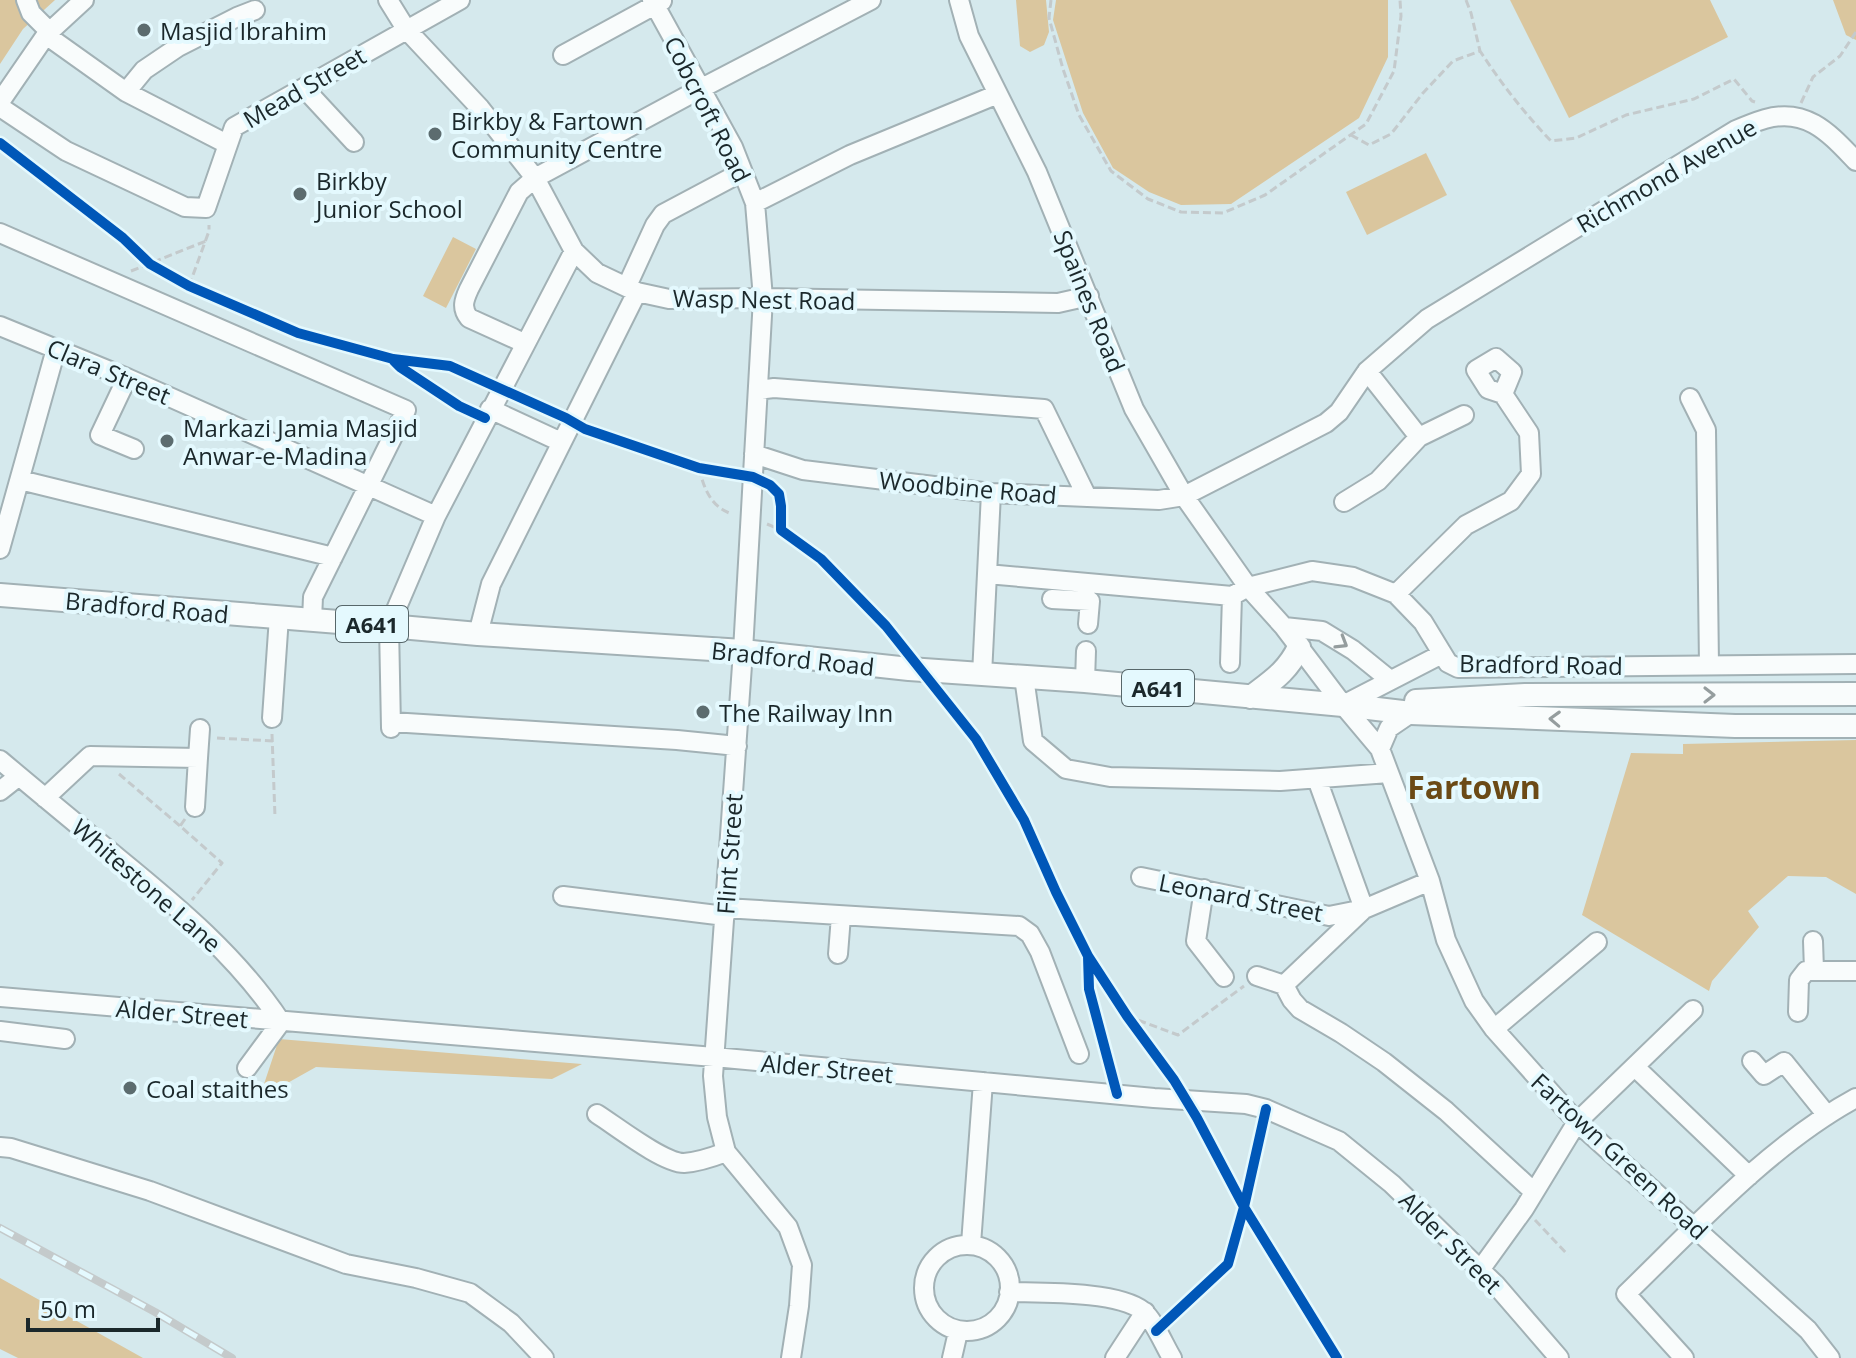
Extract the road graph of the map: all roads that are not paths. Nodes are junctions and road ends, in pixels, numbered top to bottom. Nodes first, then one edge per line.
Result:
1 (26, 0) edge
2 (84, 0) edge
3 (388, 0) edge
4 (460, 0) edge
5 (871, 0) edge
6 (959, 0) edge
7 (657, 2) edge
8 (255, 10) dead end
9 (406, 29) junction
10 (48, 34) junction
11 (563, 55) dead end
12 (304, 88) junction
13 (700, 89) junction
14 (126, 92) junction
15 (998, 94) junction
16 (0, 104) edge
17 (354, 142) dead end
18 (227, 144) junction
19 (1856, 161) edge
20 (742, 172) junction
21 (535, 178) junction
22 (755, 203) junction
23 (0, 233) edge
24 (574, 251) junction
25 (632, 289) junction
26 (1089, 296) junction
27 (763, 298) junction
28 (0, 326) edge
29 (524, 343) junction
30 (56, 349) junction
31 (1367, 371) junction
32 (127, 378) junction
33 (758, 390) junction
34 (1503, 394) dead end
35 (1690, 398) dead end
36 (492, 406) junction
37 (1464, 415) dead end
38 (1419, 437) junction
39 (563, 439) junction
40 (134, 449) dead end
41 (754, 454) junction
42 (20, 480) junction
43 (369, 486) junction
44 (991, 493) junction
45 (1184, 496) junction
46 (1087, 497) junction
47 (1344, 502) dead end
48 (436, 516) junction
49 (0, 549) edge
50 (333, 557) junction
51 (987, 574) junction
52 (1240, 591) junction
53 (1396, 594) junction
54 (0, 595) edge
55 (1052, 599) dead end
56 (279, 617) junction
57 (312, 620) junction
58 (1088, 624) dead end
59 (389, 626) junction
60 (1284, 627) junction
61 (478, 634) junction
62 (1299, 647) junction
63 (743, 651) junction
64 (1086, 651) dead end
65 (1442, 654) junction
66 (1230, 663) dead end
67 (1856, 664) edge
68 (1709, 665) junction
69 (977, 675) junction
70 (1024, 677) junction
71 (1390, 680) junction
72 (1085, 681) junction
73 (1856, 694) edge
74 (1251, 697) junction
75 (1343, 705) junction
76 (1411, 713) junction
77 (272, 718) road end
78 (1856, 726) edge
79 (200, 733) road end
80 (737, 746) junction
81 (1380, 749) junction
82 (198, 758) junction
83 (0, 760) edge
84 (1389, 773) junction
85 (19, 776) junction
86 (1317, 779) junction
87 (0, 791) edge
88 (45, 798) junction
89 (195, 807) road end
90 (1141, 877) dead end
91 (1430, 881) junction
92 (1204, 889) junction
93 (563, 896) dead end
94 (1364, 909) junction
95 (725, 912) junction
96 (841, 916) junction
97 (1813, 941) dead end
98 (1597, 942) dead end
99 (838, 954) dead end
100 (1814, 970) junction
101 (1856, 971) edge
102 (1257, 976) road end
103 (1224, 977) dead end
104 (1284, 985) junction
105 (0, 997) edge
106 (1693, 1010) dead end
107 (1798, 1012) dead end
108 (281, 1022) junction
109 (1494, 1029) junction
110 (0, 1031) edge
111 (65, 1039) dead end
112 (1079, 1054) dead end
113 (714, 1057) junction
114 (1752, 1061) dead end
115 (1635, 1067) junction
116 (247, 1068) dead end
117 (983, 1082) junction
118 (1856, 1098) edge
119 (597, 1114) dead end
120 (1826, 1114) junction
121 (1577, 1122) junction
122 (0, 1147) edge
123 (726, 1152) junction
124 (1749, 1176) junction
125 (1529, 1201) junction
126 (1695, 1227) junction
127 (971, 1244) junction
128 (1480, 1270) junction
129 (1009, 1292) junction
130 (1145, 1312) junction
131 (958, 1332) junction
132 (544, 1358) edge
133 (791, 1358) edge
134 (952, 1358) edge
135 (1115, 1358) edge
136 (1172, 1358) edge
137 (1559, 1358) edge
138 (1684, 1358) edge
139 (1830, 1358) edge

1 - 10 street
2 - 10 street
3 - 9 street, Wasp Nest Road
4 - 9 street, Mead Street
5 - 13 street
6 - 15 street, Spaines Road
7 - 11 street
7 - 13 street, Cobcroft Road
8 - 14 street
9 - 12 street, Mead Street
9 - 21 street, Wasp Nest Road
10 - 14 street
10 - 16 street
12 - 17 street
12 - 18 street, Mead Street
13 - 20 street, Cobcroft Road
13 - 21 street
14 - 18 street
15 - 22 street
15 - 26 street, Spaines Road
16 - 18 street, Mead Street
19 - 31 street, Richmond Avenue
20 - 22 street, Cobcroft Road
20 - 25 street
21 - 24 street, Wasp Nest Road
21 - 29 street
22 - 27 street, Cobcroft Road
23 - 43 street
24 - 25 street, Wasp Nest Road
24 - 29 street
25 - 27 street, Wasp Nest Road
25 - 39 street
26 - 27 street, Wasp Nest Road
26 - 45 street, Spaines Road
27 - 33 street, Cobcroft Road
28 - 30 street, Clara Street
29 - 36 street
30 - 32 street, Clara Street
30 - 42 street
31 - 38 street
31 - 45 street, Richmond Avenue
32 - 40 street
32 - 43 street, Clara Street
33 - 41 street, Cobcroft Road
33 - 46 street
34 - 53 street
35 - 68 street
36 - 39 street
36 - 48 street
37 - 38 street
38 - 47 street
39 - 61 street
41 - 44 street, Woodbine Road
41 - 63 street, Cobcroft Road
42 - 49 street
42 - 50 street
43 - 48 street, Clara Street
43 - 50 street
44 - 46 street, Woodbine Road
44 - 51 street
45 - 46 street, Woodbine Road
45 - 52 street, Spaines Road
48 - 59 street
50 - 57 street
51 - 52 street
51 - 69 street
52 - 53 street
52 - 60 street, Spaines Road
52 - 66 street
53 - 65 street
54 - 56 main road, Bradford Road / A641
55 - 58 street
56 - 57 main road, Bradford Road / A641
56 - 77 street
57 - 59 main road, Bradford Road / A641
59 - 61 main road, Bradford Road / A641
59 - 80 street
60 - 62 street, Spaines Road
60 -> 71 street
61 - 63 main road, Bradford Road / A641
62 - 74 main road
62 - 75 street, Spaines Road
63 - 69 main road, Bradford Road / A641
63 - 80 street, Flint Street
64 - 72 street
65 - 68 street, Bradford Road
65 - 71 street, Bradford Road
67 - 68 street, Bradford Road
69 - 70 main road, Bradford Road / A641
70 - 72 main road, Bradford Road / A641
70 - 86 street
71 - 75 street, Bradford Road
72 - 74 main road, Bradford Road / A641
75 -> 73 main road, Bradford Road / A641
74 - 75 main road, Bradford Road / A641
75 - 76 main road, A641
75 - 81 street, Fartown Green Road
78 -> 76 main road, A641
76 - 81 street
79 - 82 street
80 - 95 street, Flint Street
81 - 84 street, Fartown Green Road
82 - 88 street
82 - 89 street
83 - 85 street, Whitestone Lane
84 - 86 street
84 - 91 street, Fartown Green Road
85 - 87 street
85 - 88 street, Whitestone Lane
86 - 94 street
88 - 108 street, Whitestone Lane
90 - 92 street, Leonard Street
91 - 94 street, Leonard Street
91 - 109 street, Fartown Green Road
92 - 94 street, Leonard Street
92 - 103 street
93 - 95 street
94 - 104 street
95 - 96 street
95 - 113 street, Flint Street
96 - 99 street
96 - 112 street
97 - 100 street
98 - 109 street
100 - 101 street
100 - 107 street
102 - 104 street
104 - 125 street
105 - 108 street, Alder Street
106 - 115 street
108 - 113 street, Alder Street
108 - 116 street
109 - 121 street, Fartown Green Road
110 - 111 street
113 - 117 street, Alder Street
113 - 123 street, Flint Street
114 - 120 street
115 - 121 street
115 - 124 street
117 - 127 street
117 - 128 street, Alder Street
118 - 120 street
119 - 123 street
120 - 124 street
121 - 125 street
121 - 126 street, Fartown Green Road
122 - 132 street
123 - 133 street
124 - 126 street
125 - 128 street
126 - 138 street
126 - 139 street, Fartown Green Road
127 - 129 street
127 - 131 street
128 - 137 street, Alder Street
129 - 130 street
129 - 131 street
130 - 135 street
130 - 136 street
131 - 134 street

